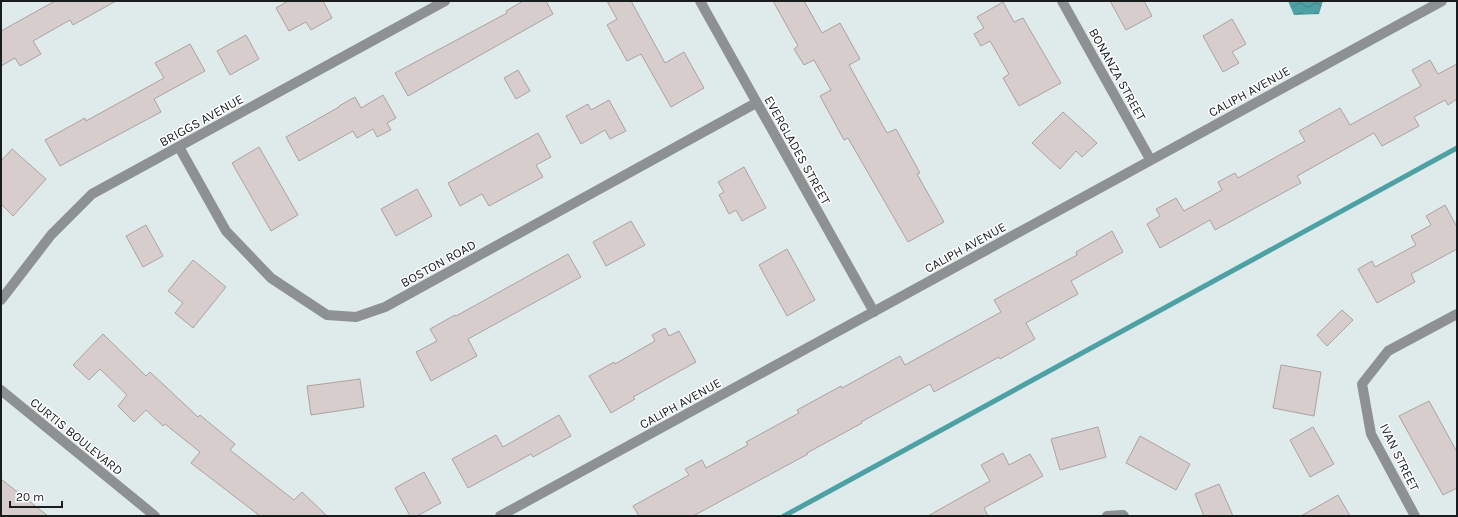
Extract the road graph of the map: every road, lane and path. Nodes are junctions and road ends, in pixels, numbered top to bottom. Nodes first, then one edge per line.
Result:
1 (445, 1) edge
2 (700, 1) edge
3 (1062, 1) edge
4 (1442, 1) edge
5 (756, 102) junction
6 (179, 147) junction
7 (1150, 159) junction
8 (1, 300) edge
9 (874, 312) junction
10 (1457, 314) edge
11 (1, 390) edge
12 (1124, 515) edge
13 (156, 516) edge
14 (500, 516) edge
15 (1107, 516) edge
16 (1415, 516) edge

1 - 6 street, BRIGGS AVENUE
2 - 5 street, EVERGLADES STREET
3 - 7 street, BONANZA STREET
4 - 7 street, CALIPH AVENUE
5 - 6 street, BOSTON ROAD
5 - 9 street, EVERGLADES STREET
6 - 8 street, BRIGGS AVENUE
7 - 9 street, CALIPH AVENUE
9 - 14 street, CALIPH AVENUE
10 - 16 street, IVAN STREET
11 - 13 street, CURTIS BOULEVARD
12 - 15 street

